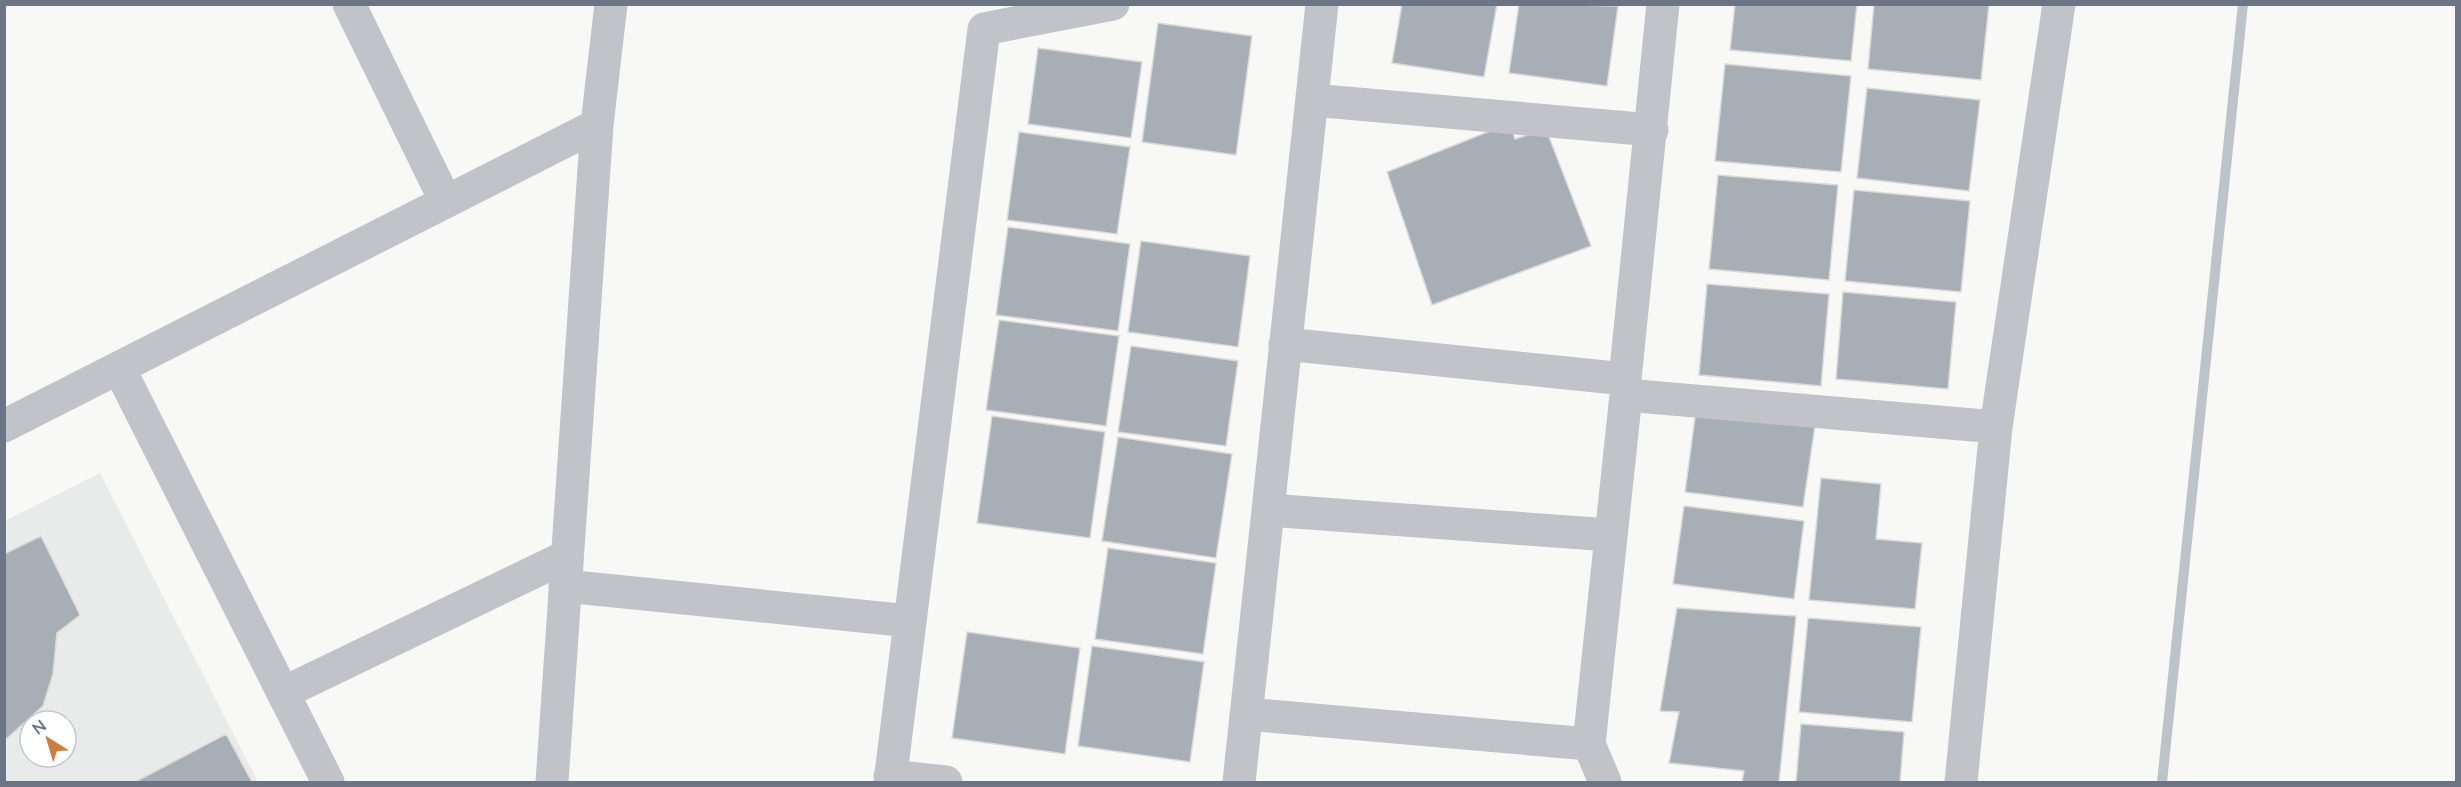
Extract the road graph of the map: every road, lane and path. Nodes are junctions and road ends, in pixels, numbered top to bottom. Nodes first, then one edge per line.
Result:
1 (349, 4) edge
2 (611, 4) edge
3 (1113, 4) edge
4 (1322, 4) edge
5 (1663, 4) edge
6 (2059, 4) edge
7 (1312, 100) junction
8 (597, 125) junction
9 (1652, 130) junction
10 (446, 202) junction
11 (1286, 344) junction
12 (119, 368) junction
13 (1625, 387) junction
14 (4, 426) edge
15 (1996, 427) junction
16 (1268, 510) junction
17 (1609, 535) junction
18 (566, 571) junction
19 (910, 621) junction
20 (283, 693) junction
21 (1246, 714) junction
22 (1589, 744) junction
23 (890, 779) edge
24 (328, 783) edge
25 (552, 783) edge
26 (946, 783) edge
27 (1239, 783) edge
28 (1605, 783) edge
29 (1961, 783) edge

1 - 10 street
2 - 8 street
3 - 19 street
4 - 7 street
5 - 9 street
6 - 15 street
7 - 9 street
7 - 11 street
8 - 10 street
8 - 18 street
9 - 13 street
10 - 12 street
11 - 13 street
11 - 16 street
12 - 14 street
12 - 20 street
13 - 15 street
13 - 17 street
15 - 29 street
16 - 17 street
16 - 21 street
17 - 22 street
18 - 19 street
18 - 20 street
18 - 25 street
19 - 23 street
20 - 24 street
21 - 22 street
21 - 27 street
22 - 28 street
23 - 26 street

